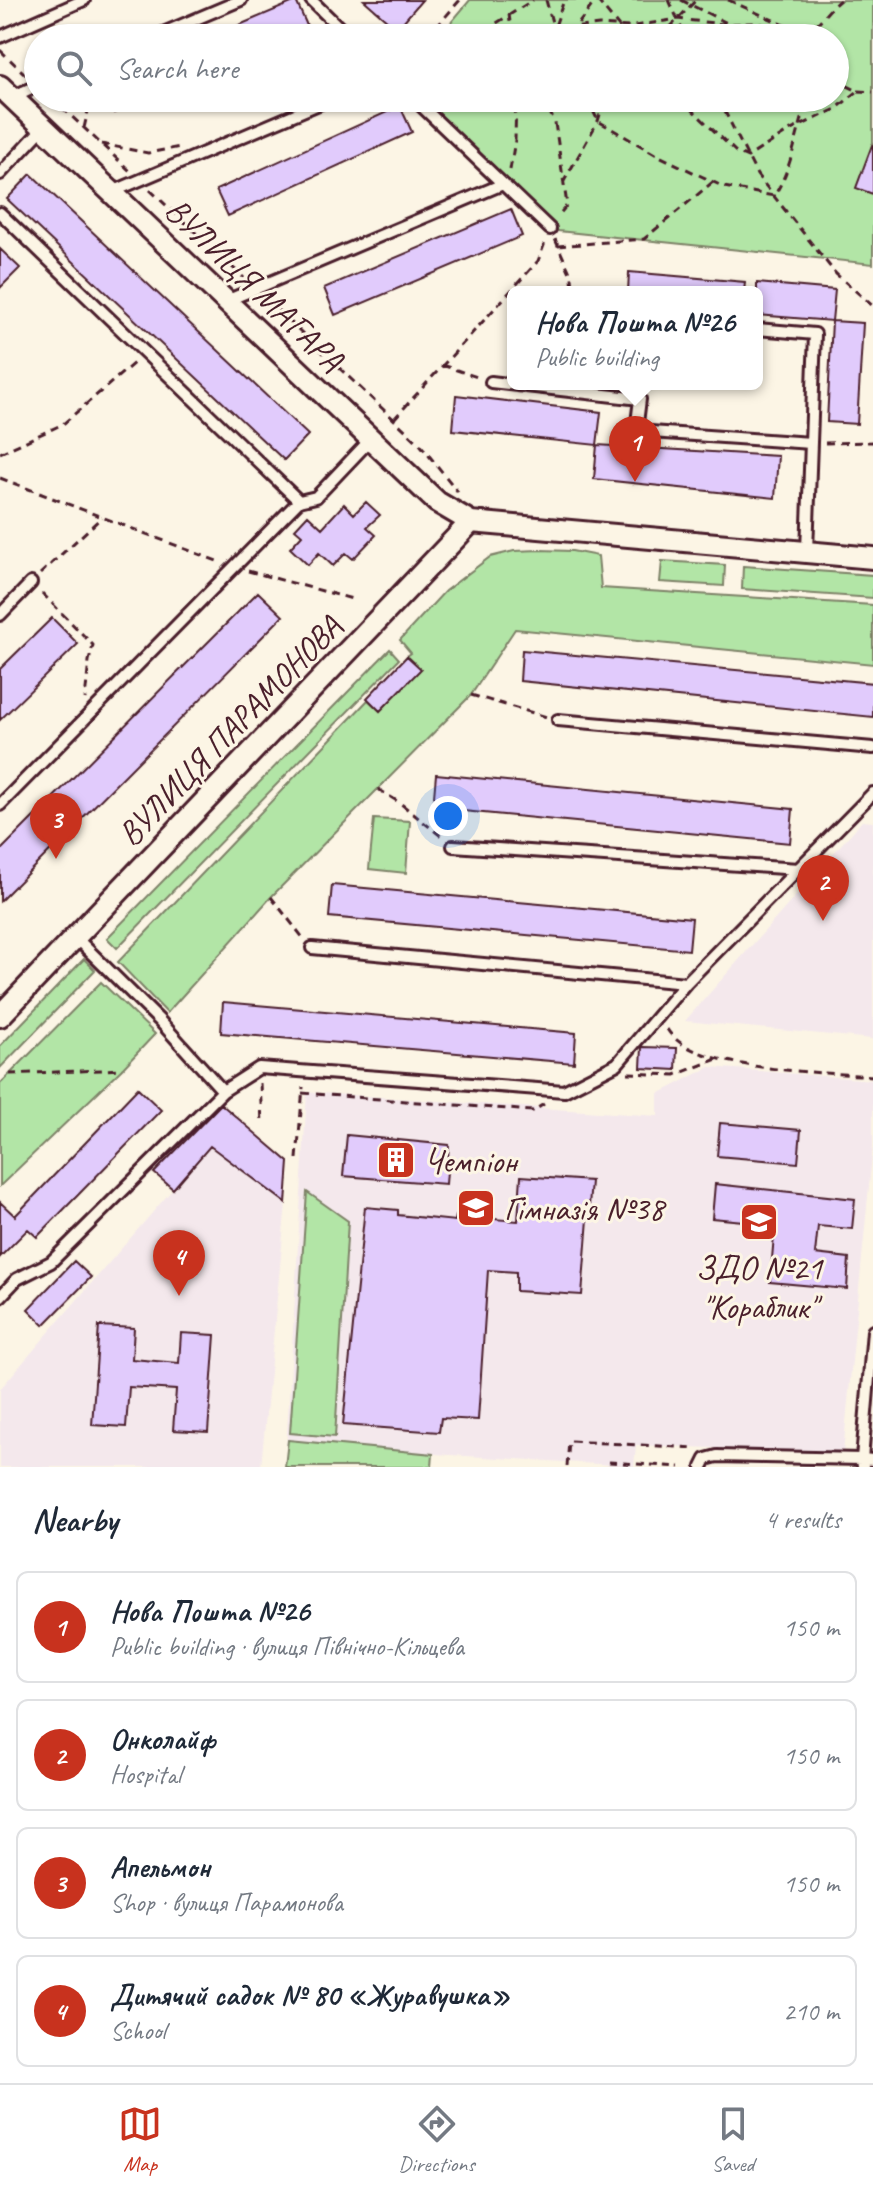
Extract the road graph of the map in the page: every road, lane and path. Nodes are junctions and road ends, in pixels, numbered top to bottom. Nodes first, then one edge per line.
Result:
1 (84, 0) edge
2 (241, 0) edge
3 (311, 0) edge
4 (460, 0) edge
5 (533, 0) edge
6 (546, 0) edge
7 (564, 0) edge
8 (596, 0) edge
9 (669, 0) edge
10 (681, 0) edge
11 (696, 0) edge
12 (728, 0) edge
13 (840, 0) edge
14 (691, 4) junction
15 (509, 14) junction
16 (677, 19) junction
17 (731, 23) junction
18 (30, 24) edge
19 (184, 24) edge
20 (336, 24) edge
21 (439, 24) edge
22 (494, 24) edge
23 (510, 24) edge
24 (552, 24) edge
25 (556, 24) edge
26 (579, 24) edge
27 (617, 24) edge
28 (641, 24) edge
29 (673, 24) edge
30 (679, 24) edge
31 (762, 24) edge
32 (780, 24) edge
33 (820, 24) edge
34 (24, 26) edge
35 (0, 37) edge
36 (0, 50) edge
37 (24, 72) edge
38 (849, 87) edge
39 (6, 91) edge
40 (858, 91) junction
41 (873, 92) edge
42 (849, 98) edge
43 (24, 108) edge
44 (28, 112) edge
45 (88, 112) edge
46 (300, 112) edge
47 (428, 112) edge
48 (516, 112) edge
49 (550, 112) edge
50 (594, 112) edge
51 (601, 112) edge
52 (695, 112) edge
53 (725, 112) edge
54 (804, 112) edge
55 (830, 112) edge
56 (598, 121) junction
57 (44, 127) junction
58 (799, 127) junction
59 (84, 128) dead end
60 (101, 144) dead end
61 (193, 145) dead end
62 (748, 157) junction
63 (0, 174) edge
64 (714, 181) junction
65 (563, 183) junction
66 (503, 184) junction
67 (112, 192) junction
68 (774, 196) junction
69 (0, 213) edge
70 (550, 229) junction
71 (558, 246) junction
72 (515, 286) edge
73 (573, 286) edge
74 (507, 295) edge
75 (226, 301) junction
76 (873, 306) edge
77 (763, 330) edge
78 (145, 352) junction
79 (442, 365) junction
80 (491, 382) joint
81 (507, 384) edge
82 (561, 390) edge
83 (394, 419) dead end
84 (371, 439) junction
85 (873, 442) edge
86 (811, 443) junction
87 (0, 453) edge
88 (0, 478) edge
89 (299, 501) junction
90 (102, 517) junction
91 (471, 522) junction
92 (807, 551) junction
93 (873, 558) edge
94 (233, 567) junction
95 (31, 583) junction
96 (356, 600) dead end
97 (0, 615) edge
98 (471, 695) dead end
99 (83, 720) junction
100 (558, 720) joint
101 (873, 748) edge
102 (378, 789) dead end
103 (873, 793) edge
104 (0, 805) edge
105 (453, 846) joint
106 (799, 869) junction
107 (271, 897) dead end
108 (75, 937) junction
109 (312, 948) joint
110 (686, 983) junction
111 (659, 1015) junction
112 (0, 1016) edge
113 (717, 1059) junction
114 (259, 1068) junction
115 (122, 1069) dead end
116 (304, 1071) junction
117 (626, 1073) dead end
118 (10, 1074) dead end
119 (873, 1076) edge
120 (223, 1091) junction
121 (564, 1091) junction
122 (302, 1093) junction
123 (262, 1123) dead end
124 (297, 1159) dead end
125 (0, 1297) edge
126 (873, 1331) edge
127 (567, 1459) dead end
128 (609, 1462) dead end
129 (866, 1462) edge
130 (567, 1467) edge
131 (680, 1467) edge
132 (702, 1467) edge

1 - 18 lane
2 - 19 lane
3 - 20 lane
4 - 21 path
5 - 15 path
6 - 24 path
7 - 25 path
8 - 26 path
8 - 27 path
9 - 16 path
10 - 14 path
11 - 14 path
12 - 32 path
13 - 33 path
14 - 16 path
14 - 17 path
15 - 22 path
15 - 23 path
16 - 17 path
16 - 28 path
16 - 29 path
16 - 30 path
17 - 31 path
34 - 35 lane
36 - 37 path
38 - 40 path
39 - 43 street, ВУЛИЦЯ МАГАРА
40 - 41 path
40 - 42 path
44 - 57 street, ВУЛИЦЯ МАГАРА
45 - 59 path
46 - 67 lane
47 - 66 lane
48 - 66 path
49 - 65 path
50 - 56 path
51 - 56 path
52 - 62 path
53 - 62 path
54 - 58 path
55 - 58 path
56 - 64 path
56 - 65 path
57 - 63 lane
57 - 67 street, ВУЛИЦЯ МАГАРА
58 - 62 path
58 - 68 path
60 - 61 path
62 - 68 path
64 - 68 path
64 - 71 path
65 - 70 path
66 - 70 lane
66 - 75 lane
67 - 75 street, ВУЛИЦЯ МАГАРА
68 - 76 path
69 - 78 lane
70 - 71 path
70 - 72 path
71 - 73 path
74 - 79 path
75 - 84 street, ВУЛИЦЯ МАГАРА
77 - 86 lane
78 - 87 path
78 - 89 lane
79 - 80 path
79 - 83 path
80 - 81 lane
82 - 86 lane
84 - 89 lane
84 - 91 street, ВУЛИЦЯ МАГАРА
85 - 86 path
86 - 92 lane
88 - 90 path
89 - 94 lane
90 - 94 path
90 - 95 path
91 - 92 street
91 - 108 street, ВУЛИЦЯ ПАРАМОНОВА
92 - 93 street
94 - 96 path
94 - 99 lane
95 - 97 lane
95 - 99 path
98 - 100 path
99 - 104 lane
100 - 101 lane
102 - 105 path
103 - 106 lane
105 - 106 lane
106 - 110 lane
107 - 109 path
108 - 112 street, ВУЛИЦЯ ПАРАМОНОВА
108 - 120 lane
109 - 110 lane
110 - 111 lane
111 - 113 path
111 - 121 lane
113 - 117 path
113 - 119 path
114 - 116 lane
114 - 120 lane
114 - 123 path
115 - 118 path
116 - 121 lane
116 - 122 path
120 - 125 lane
121 - 122 path
122 - 124 path
126 - 129 lane
127 - 130 path
128 - 131 path
129 - 132 lane

